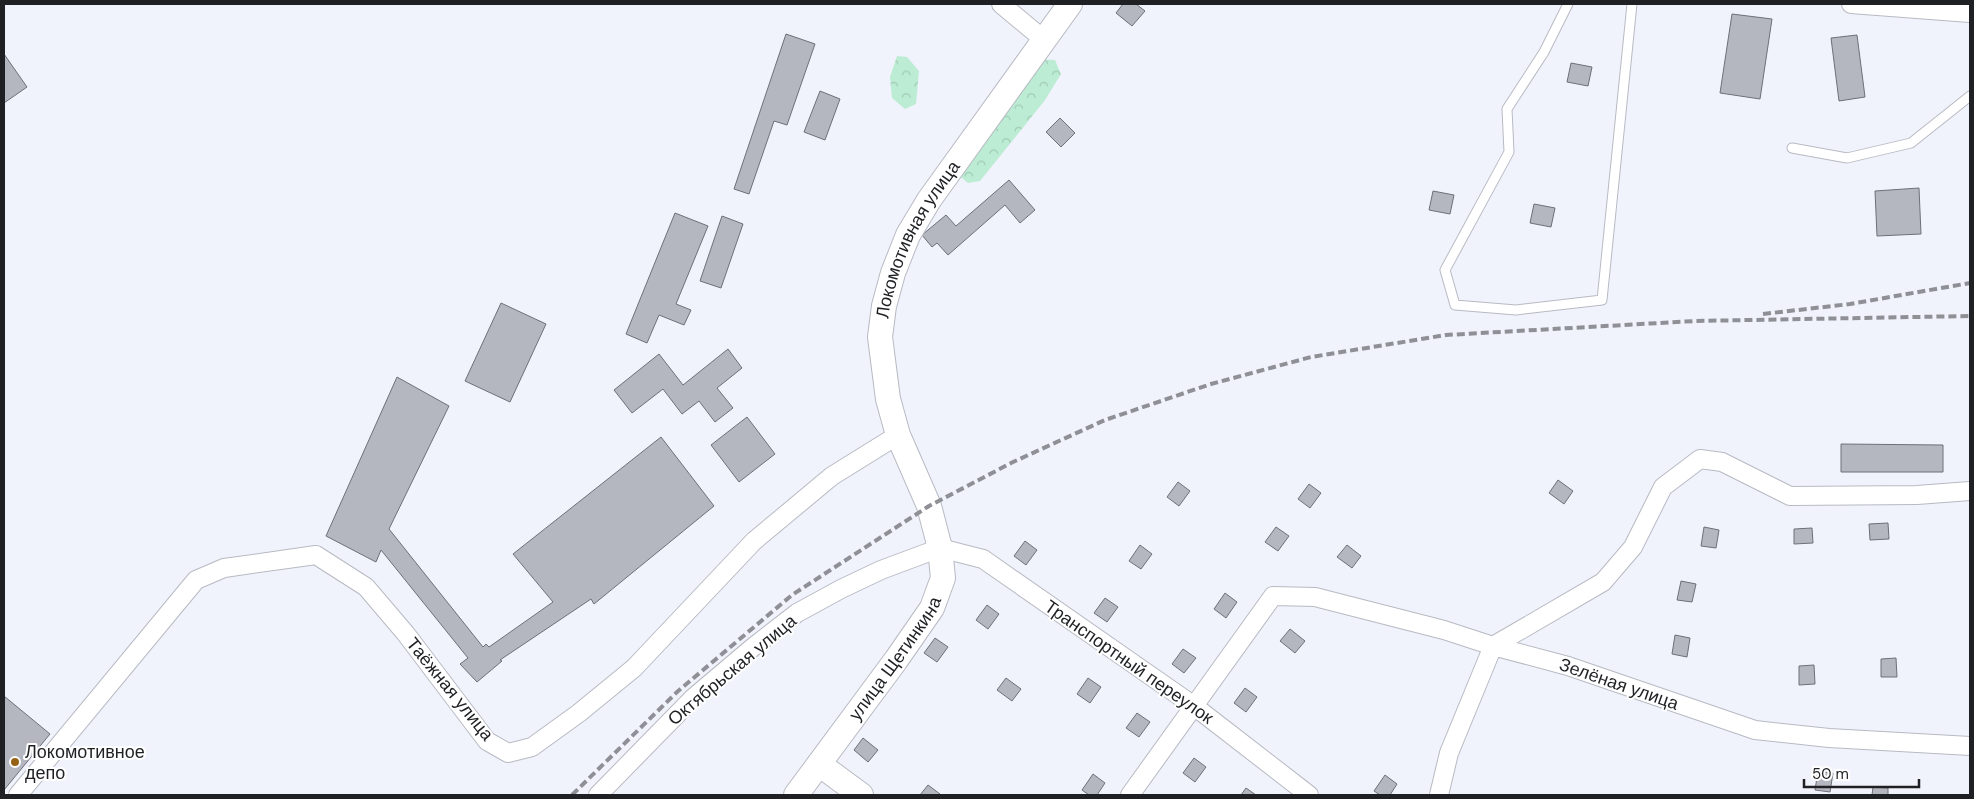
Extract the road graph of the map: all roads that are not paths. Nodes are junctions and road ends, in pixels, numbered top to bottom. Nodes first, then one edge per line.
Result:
1 (1001, 4) edge
2 (1070, 4) edge
3 (1568, 4) edge
4 (1632, 4) edge
5 (1851, 4) edge
6 (1970, 13) edge
7 (1043, 39) junction
8 (1970, 96) edge
9 (1792, 148) dead end
10 (898, 435) junction
11 (1970, 491) edge
12 (929, 506) joint
13 (940, 548) junction
14 (1493, 646) junction
15 (1194, 706) junction
16 (1970, 746) edge
17 (819, 764) junction
18 (18, 795) edge
19 (598, 795) edge
20 (796, 795) edge
21 (861, 795) edge
22 (1130, 795) edge
23 (1309, 795) edge
24 (1439, 795) edge

1 - 7 street
2 - 7 street, Локомотивная улица
3 - 4 lane
5 - 6 street
7 - 10 street, Локомотивная улица
8 - 9 lane
10 - 12 street, Локомотивная улица
10 - 18 street, Таёжная улица
11 - 14 street
12 - 13 street, улица Щетинкина
13 - 15 street, Транспортный переулок
13 - 17 street, улица Щетинкина
13 - 19 street, Октябрьская улица
14 - 15 street, Зелёная улица
14 - 16 street, Зелёная улица
14 - 24 street
15 - 22 street
15 - 23 street, Транспортный переулок
17 - 20 street, улица Щетинкина
17 - 21 street

